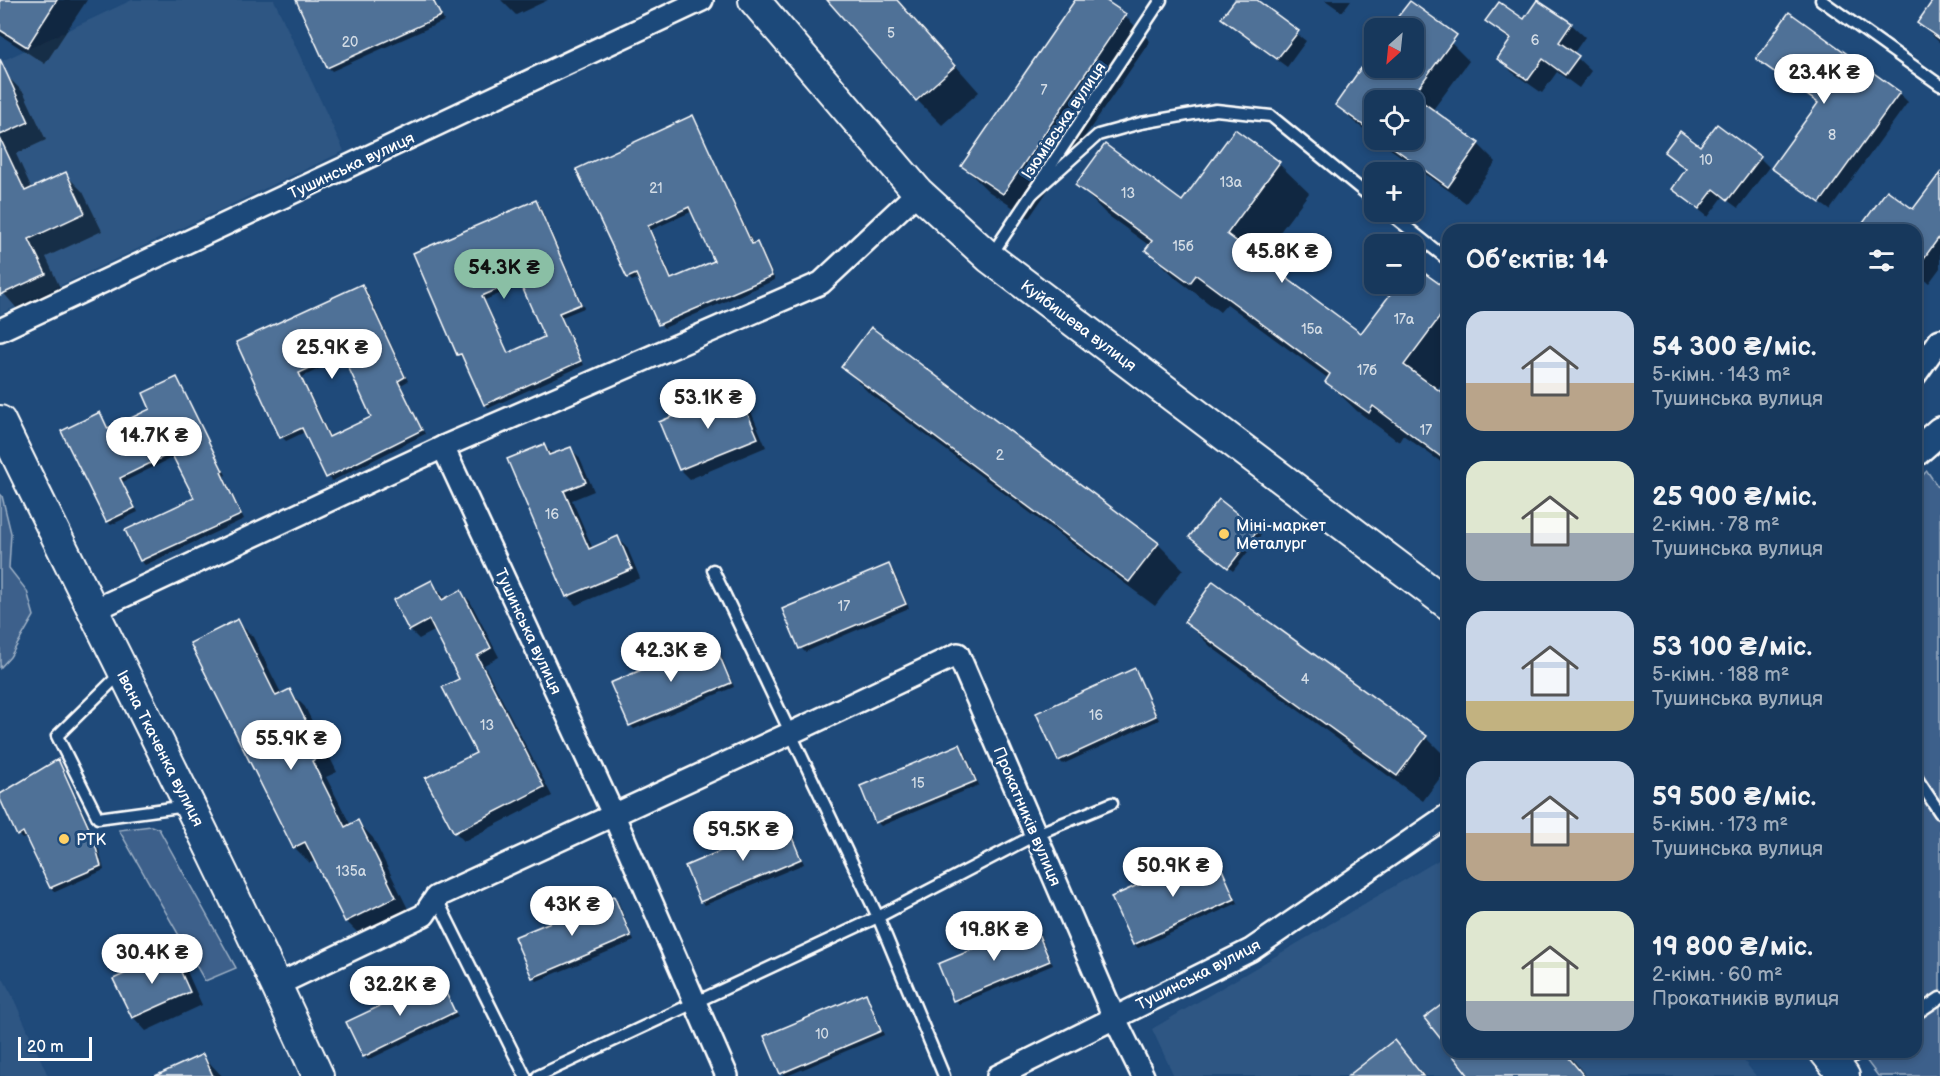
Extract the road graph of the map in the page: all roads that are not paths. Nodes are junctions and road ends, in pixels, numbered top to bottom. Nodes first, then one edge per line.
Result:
1 (702, 0) edge
2 (754, 0) edge
3 (1161, 0) edge
4 (1821, 0) edge
5 (1940, 85) edge
6 (918, 192) junction
7 (1364, 192) edge
8 (1032, 194) junction
9 (1400, 222) edge
10 (1442, 255) edge
11 (990, 258) junction
12 (0, 330) edge
13 (1940, 340) edge
14 (1922, 366) edge
15 (0, 421) edge
16 (1940, 431) edge
17 (443, 447) junction
18 (1922, 447) edge
19 (713, 570) dead end
20 (1442, 599) edge
21 (92, 611) junction
22 (122, 672) junction
23 (791, 734) junction
24 (1922, 786) edge
25 (1112, 803) dead end
26 (191, 806) junction
27 (1940, 813) edge
28 (614, 816) junction
29 (1442, 819) edge
30 (1037, 834) junction
31 (436, 897) junction
32 (878, 917) junction
33 (278, 986) junction
34 (1940, 998) edge
35 (696, 1002) junction
36 (1922, 1010) edge
37 (1114, 1017) junction
38 (318, 1076) edge
39 (525, 1076) edge
40 (538, 1076) edge
41 (727, 1076) edge
42 (944, 1076) edge
43 (998, 1076) edge
44 (1143, 1076) edge

1 - 12 street, Тушинська вулиця
2 - 6 main road, Куйбишева вулиця
3 - 8 lane, Ізюмівська вулиця
4 - 5 lane
6 - 11 main road, Куйбишева вулиця
6 - 17 street
7 - 8 lane
8 - 11 lane, Ізюмівська вулиця
9 - 10 lane
11 - 20 main road, Куйбишева вулиця
13 - 14 street
15 - 21 main road, Івана Ткаченка вулиця
16 - 18 street
17 - 21 street
17 - 28 street, Тушинська вулиця
19 - 23 lane
21 - 22 main road, Івана Ткаченка вулиця
22 - 26 main road, Івана Ткаченка вулиця
22 - 26 lane
23 - 28 street
23 - 30 street, Прокатників вулиця
23 - 32 lane
24 - 27 lane
25 - 30 lane
26 - 33 main road, Івана Ткаченка вулиця
28 - 31 street
28 - 35 street, Тушинська вулиця
29 - 37 street, Тушинська вулиця
30 - 32 lane
30 - 37 street, Прокатників вулиця
31 - 33 street
31 - 39 lane
32 - 35 lane
32 - 42 lane
33 - 38 main road, Івана Ткаченка вулиця
34 - 36 lane
35 - 40 lane
35 - 41 street, Тушинська вулиця
37 - 43 street, Тушинська вулиця
37 - 44 street, Прокатників вулиця

